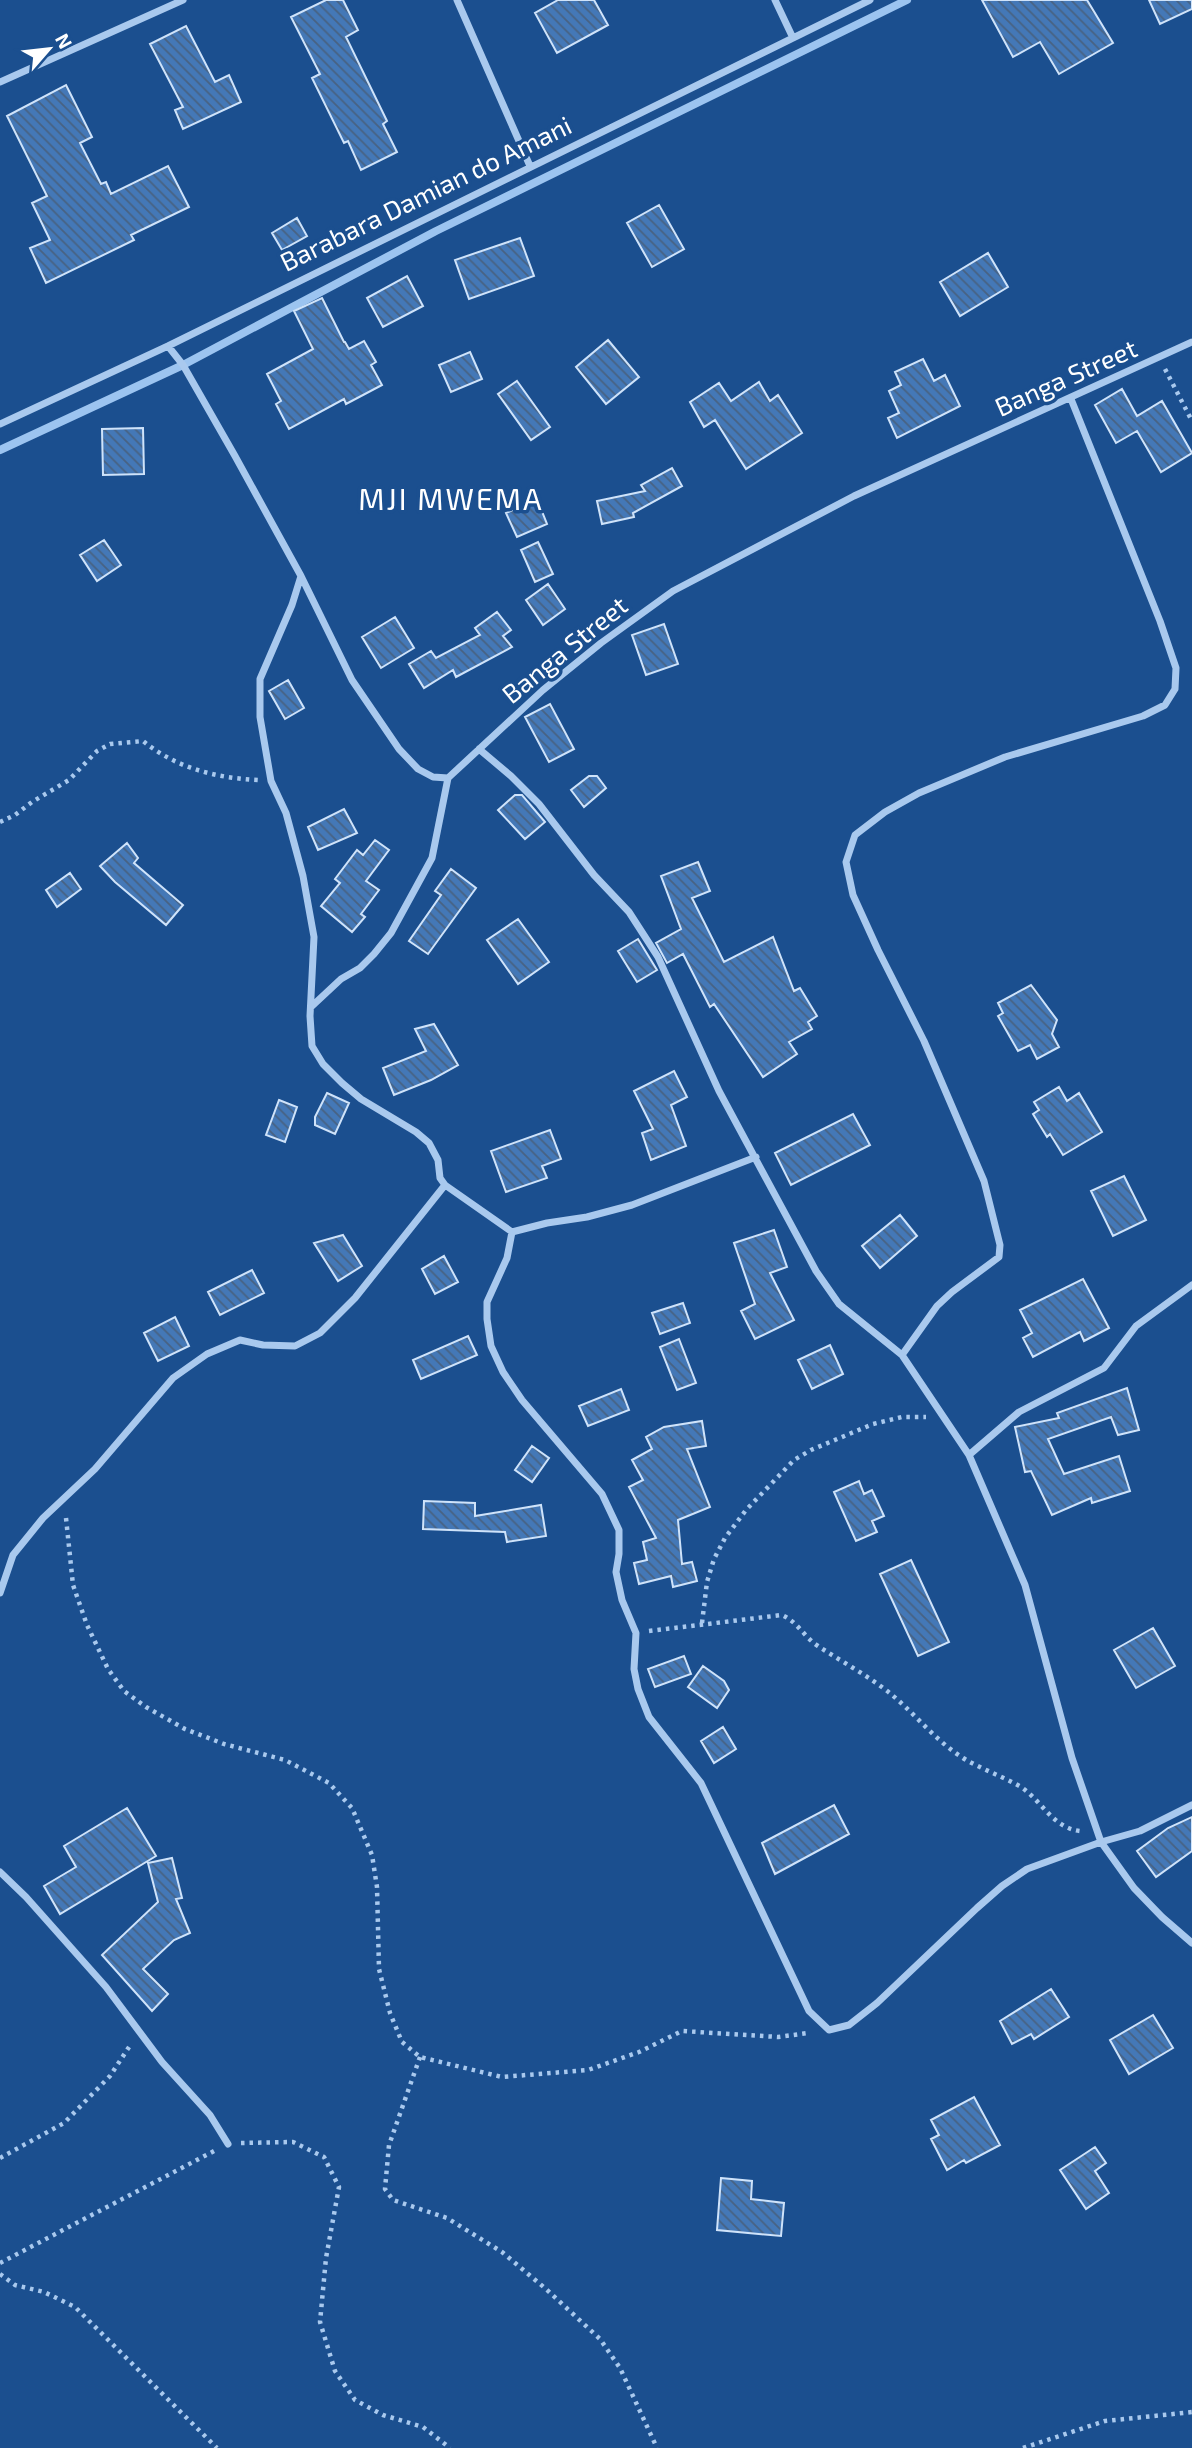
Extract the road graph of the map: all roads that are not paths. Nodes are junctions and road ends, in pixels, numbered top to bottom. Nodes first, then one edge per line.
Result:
1 (183, 0) edge
2 (457, 0) edge
3 (775, 0) edge
4 (870, 0) edge
5 (163, 4) edge
6 (793, 38) junction
7 (0, 82) edge
8 (530, 166) junction
9 (1192, 342) edge
10 (168, 346) junction
11 (1071, 399) junction
12 (0, 424) edge
13 (301, 576) junction
14 (479, 749) junction
15 (448, 778) junction
16 (311, 1007) junction
17 (756, 1157) junction
18 (445, 1185) junction
19 (512, 1232) junction
20 (1192, 1285) edge
21 (902, 1355) junction
22 (969, 1455) junction
23 (0, 1593) edge
24 (1192, 1805) edge
25 (1099, 1838) junction
26 (0, 1872) edge
27 (1192, 1942) edge
28 (228, 2144) road end

1 - 5 street
2 - 8 street
3 - 6 street
4 - 6 street, Barabara Damian do Amani
5 - 7 street
6 - 8 street, Barabara Damian do Amani
8 - 10 street, Barabara Damian do Amani
9 - 11 street, Banga Street
10 - 12 street, Barabara Damian do Amani
10 - 13 street
11 - 14 street, Banga Street
11 - 21 street
13 - 15 street
13 - 16 street
14 - 15 street, Banga Street
14 - 17 street
15 - 16 street
16 - 18 street
17 - 19 street
17 - 21 street
18 - 19 street
18 - 23 street
19 - 25 street
20 - 22 street
21 - 22 street
22 - 25 street
24 - 25 street
25 - 27 street
26 - 28 street

